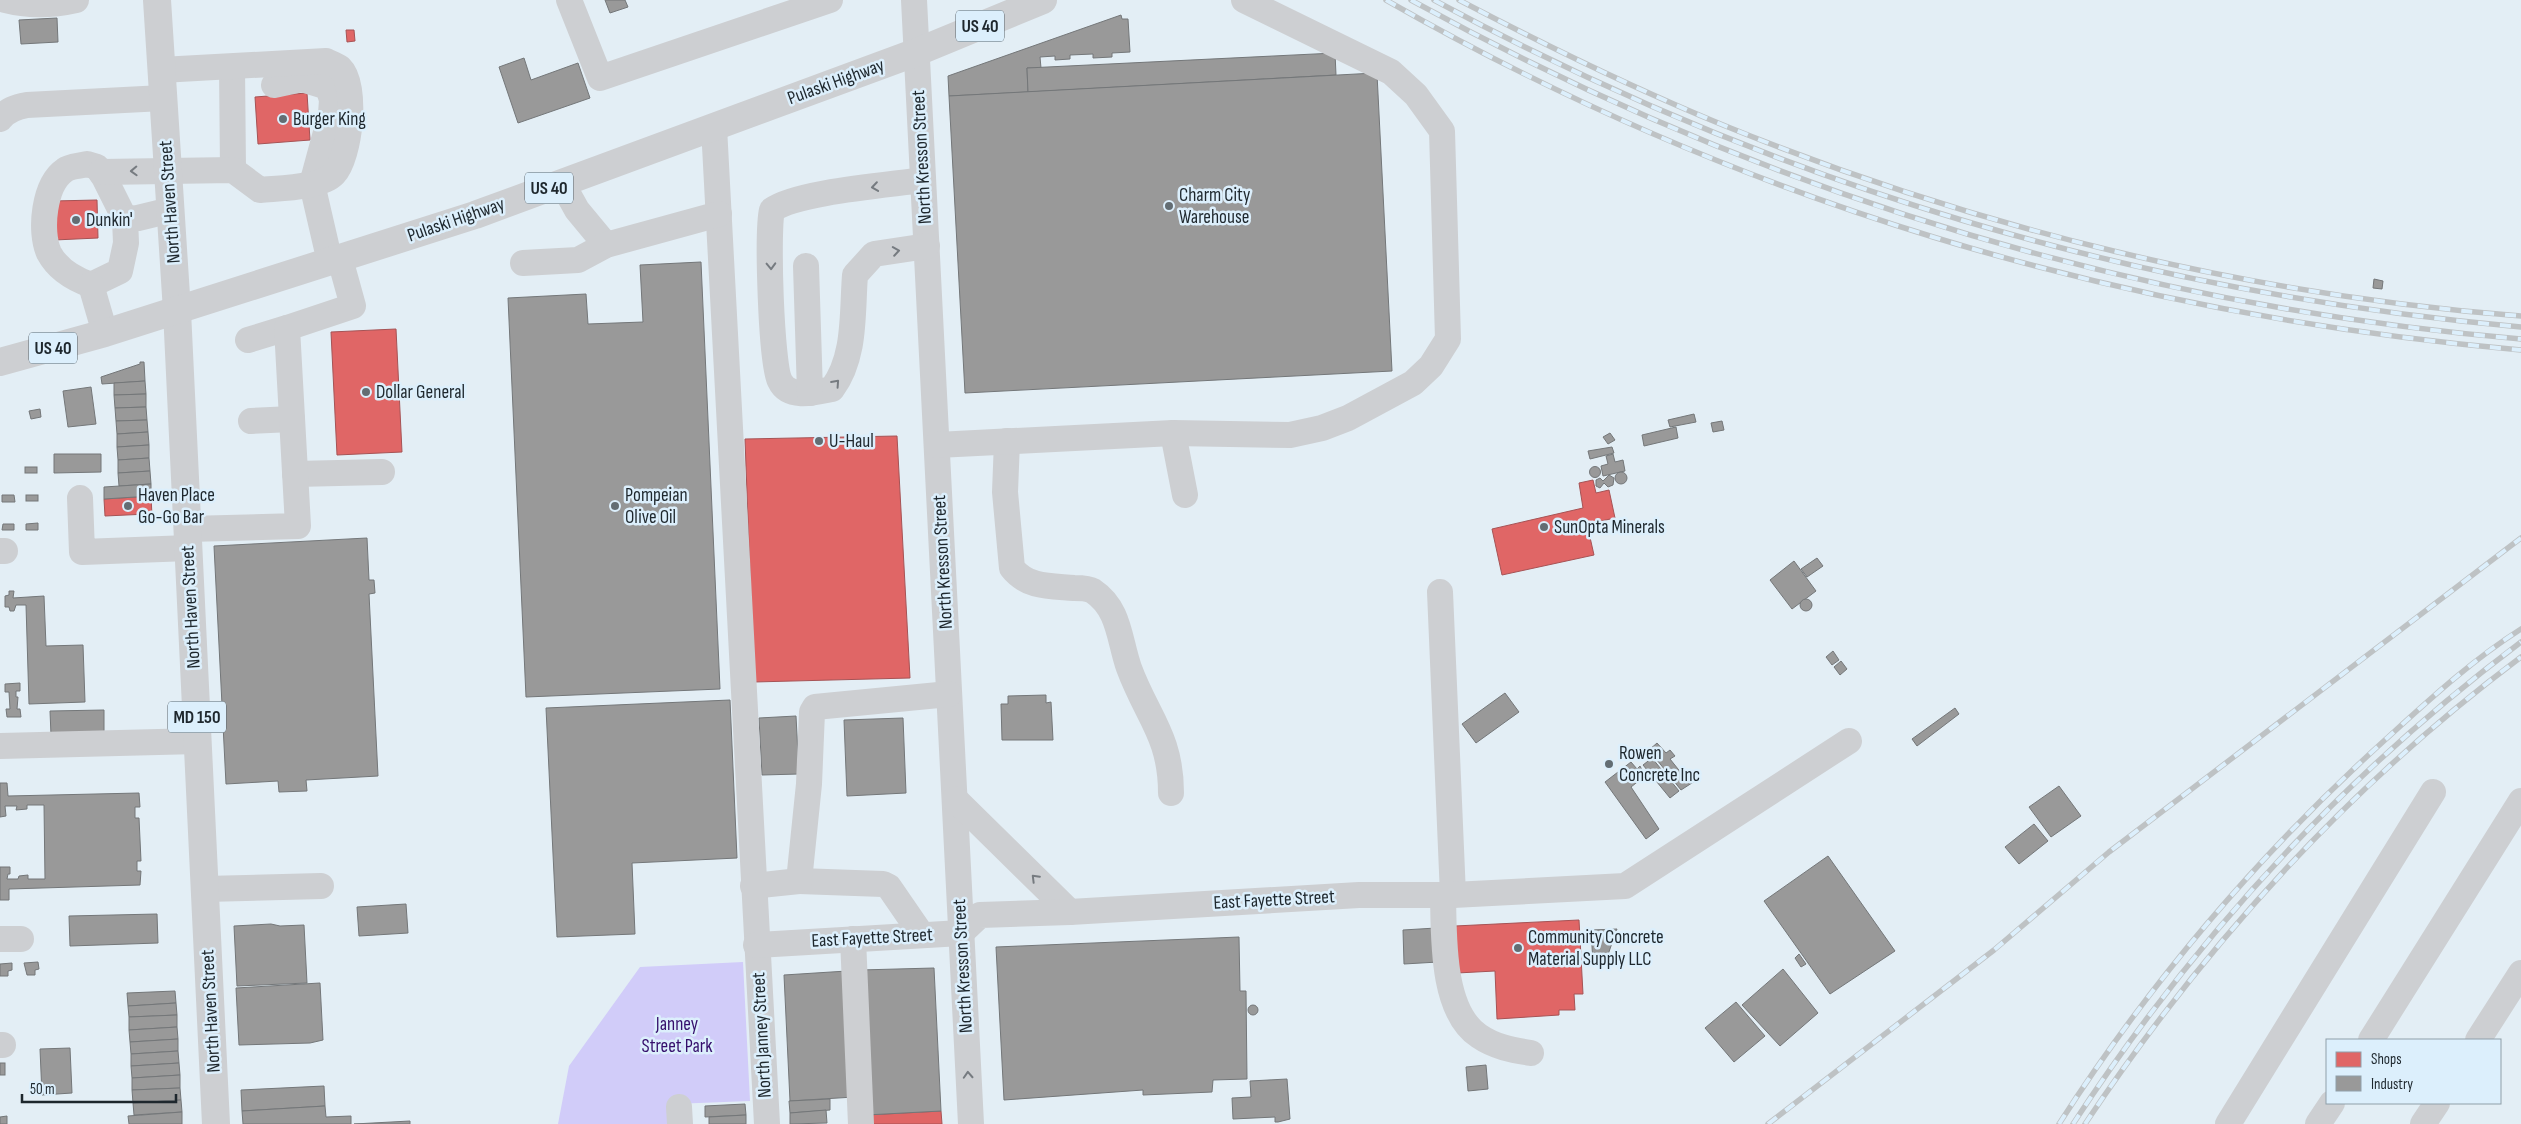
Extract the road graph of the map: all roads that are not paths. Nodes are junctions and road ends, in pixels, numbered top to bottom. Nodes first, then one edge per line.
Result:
1 (6, 0) edge
2 (76, 0) edge
3 (157, 0) edge
4 (569, 0) edge
5 (830, 0) edge
6 (914, 0) edge
7 (1043, 0) edge
8 (1244, 0) edge
9 (917, 52) junction
10 (161, 70) junction
11 (232, 78) junction
12 (163, 98) junction
13 (0, 119) edge
14 (714, 127) junction
15 (168, 170) junction
16 (233, 170) junction
17 (101, 172) junction
18 (923, 180) junction
19 (562, 183) junction
20 (312, 184) junction
21 (170, 210) junction
22 (719, 214) junction
23 (125, 219) junction
24 (606, 245) junction
25 (927, 246) junction
26 (335, 260) junction
27 (523, 263) dead end
28 (806, 266) dead end
29 (91, 285) junction
30 (177, 311) junction
31 (288, 328) junction
32 (106, 333) junction
33 (248, 340) dead end
34 (0, 362) edge
35 (810, 393) junction
36 (292, 419) junction
37 (251, 421) dead end
38 (1173, 433) junction
39 (1007, 441) junction
40 (937, 445) junction
41 (382, 472) dead end
42 (295, 474) junction
43 (1185, 494) dead end
44 (80, 498) dead end
45 (188, 539) junction
46 (1440, 592) dead end
47 (949, 694) junction
48 (198, 741) junction
49 (1849, 741) dead end
50 (0, 746) edge
51 (2433, 792) dead end
52 (1171, 793) dead end
53 (955, 799) junction
54 (2521, 801) edge
55 (799, 881) junction
56 (321, 886) dead end
57 (753, 886) junction
58 (205, 890) junction
59 (1448, 895) junction
60 (1070, 912) junction
61 (961, 933) junction
62 (922, 935) junction
63 (853, 939) junction
64 (756, 945) junction
65 (2521, 973) edge
66 (2372, 1039) edge
67 (2479, 1039) edge
68 (1530, 1053) dead end
69 (2331, 1104) edge
70 (2436, 1104) edge
71 (216, 1124) edge
72 (767, 1124) edge
73 (862, 1124) edge
74 (971, 1124) edge
75 (2228, 1124) edge
76 (2318, 1124) edge
77 (2423, 1124) edge

1 - 2 street
3 - 10 main road, North Haven Street
4 - 5 street
6 - 9 street, North Kresson Street
7 - 9 main road, Pulaski Highway / US 40
8 - 38 street
9 - 14 main road, Pulaski Highway / US 40
9 - 18 street, North Kresson Street
10 - 11 street
10 - 12 main road, North Haven Street
11 - 16 street
11 - 20 street
11 - 20 street
12 - 13 street
12 - 15 main road, North Haven Street
14 - 19 main road, Pulaski Highway / US 40
14 - 22 street, North Janney Street
15 - 16 street
15 -> 17 street
15 - 21 main road, North Haven Street
16 - 20 street
17 - 23 street
17 - 29 street
18 - 25 street, North Kresson Street
18 -> 35 street
19 - 24 street
19 - 26 main road, Pulaski Highway / US 40
20 - 26 street
21 - 23 street
21 - 30 main road, North Haven Street
22 - 24 street
22 - 57 street, North Janney Street
23 - 29 street
24 - 27 street
35 -> 25 street
25 - 40 street, North Kresson Street
26 - 30 main road, Pulaski Highway / US 40
26 - 31 street
28 - 35 street
29 - 32 street
30 - 32 main road, Pulaski Highway / US 40
30 - 45 main road, North Haven Street / MD 150
31 - 33 street
31 - 36 street
32 - 34 main road, Pulaski Highway / US 40
36 - 37 street
36 - 42 street
38 - 39 street
38 - 43 street
39 - 40 street
39 - 52 street
40 - 47 street, North Kresson Street
41 - 42 street
42 - 45 street
44 - 45 street
45 - 48 main road, North Haven Street / MD 150
46 - 59 street
47 - 53 street, North Kresson Street
47 - 55 street
48 - 50 street
48 - 58 main road, North Haven Street / MD 150
49 - 59 street, East Fayette Street
51 - 75 street
60 -> 53 street
53 - 61 street, North Kresson Street
54 - 66 street
55 - 57 street
55 - 62 street
56 - 58 street
57 - 64 street, North Janney Street
58 - 71 main road, North Haven Street / MD 150
59 - 60 street, East Fayette Street
59 - 68 street
60 - 61 street, East Fayette Street
61 - 62 street, East Fayette Street
74 -> 61 street, North Kresson Street
62 - 63 street, East Fayette Street
63 - 64 street, East Fayette Street
63 - 73 street
64 - 72 street, North Janney Street
65 - 67 street
69 - 76 street
70 - 77 street

